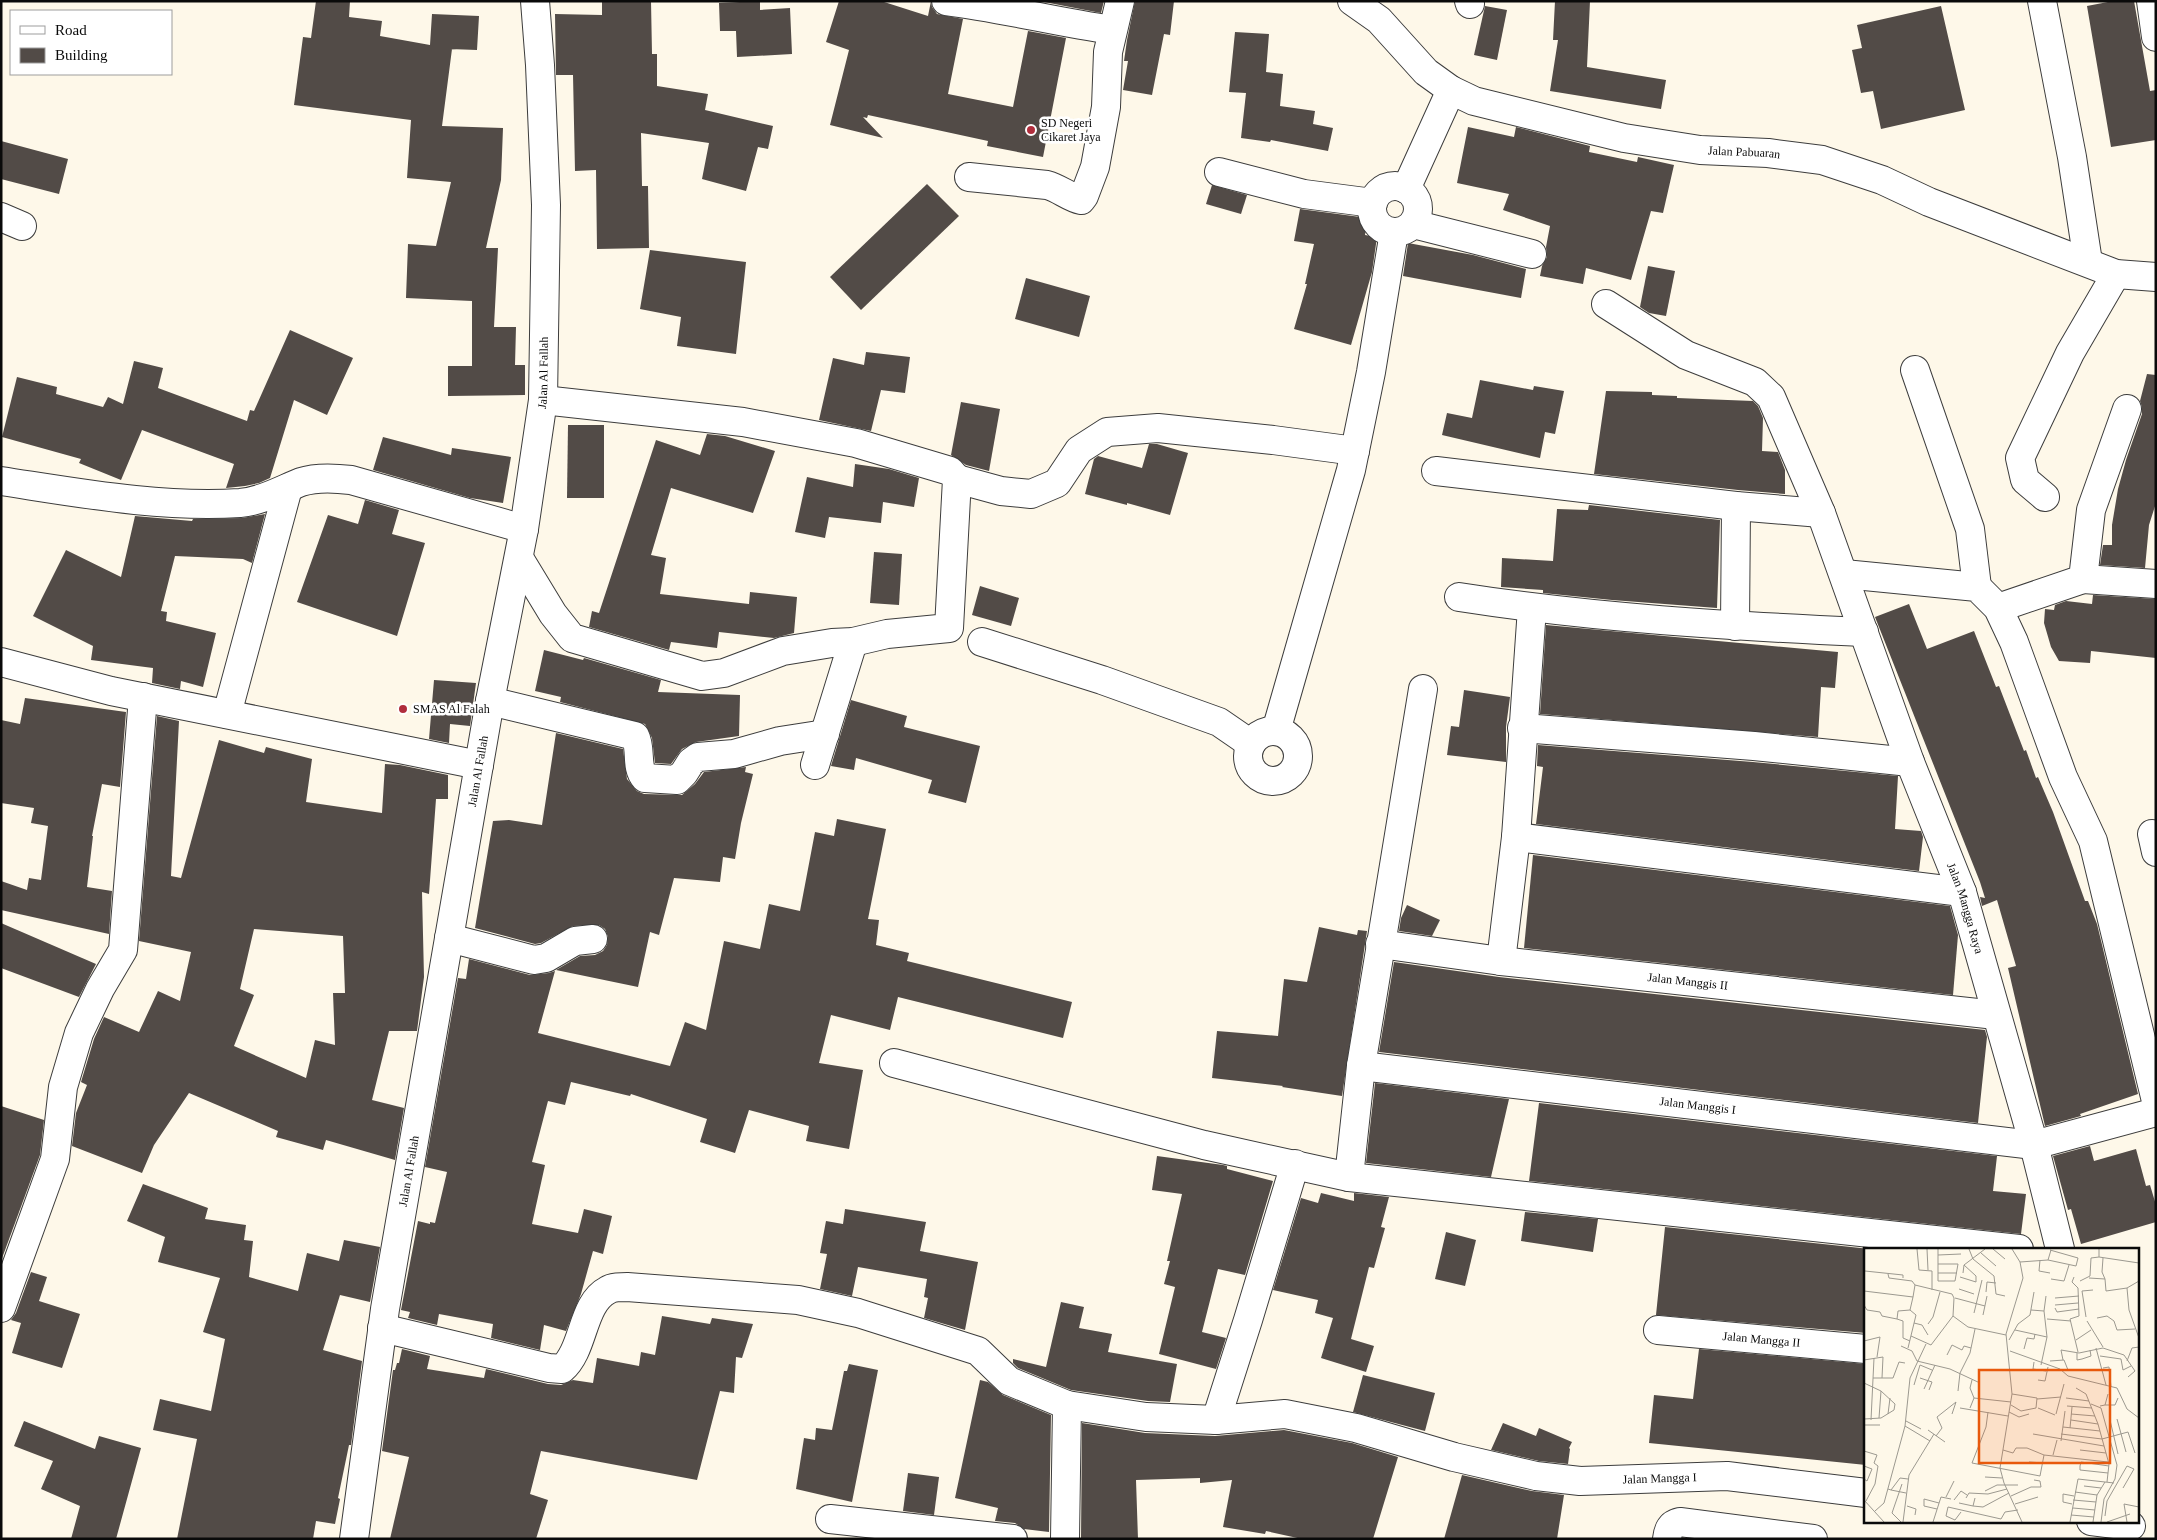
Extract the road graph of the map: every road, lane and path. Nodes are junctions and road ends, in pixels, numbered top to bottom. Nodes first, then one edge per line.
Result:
1 (535, 1) edge
2 (946, 1) edge
3 (1120, 1) edge
4 (1352, 1) edge
5 (2042, 1) edge
6 (2152, 1) edge
7 (1112, 30) junction
8 (2156, 38) edge
9 (1451, 90) junction
10 (1219, 172) dead end
11 (969, 177) dead end
12 (1406, 189) junction
13 (1373, 203) junction
14 (1404, 228) junction
15 (1532, 254) dead end
16 (2088, 262) junction
17 (2116, 274) junction
18 (2156, 277) edge
19 (1606, 304) dead end
20 (1915, 370) dead end
21 (543, 400) junction
22 (2127, 409) dead end
23 (1355, 451) junction
24 (1436, 471) dead end
25 (957, 479) junction
26 (1, 481) edge
27 (288, 488) junction
28 (2045, 497) dead end
29 (1736, 506) junction
30 (1821, 513) junction
31 (524, 529) junction
32 (519, 558) junction
33 (1844, 574) junction
34 (2083, 580) junction
35 (2156, 584) edge
36 (1978, 586) junction
37 (1459, 596) dead end
38 (1532, 608) junction
39 (1998, 608) junction
40 (1735, 626) junction
41 (1864, 632) junction
42 (853, 642) junction
43 (982, 642) dead end
44 (1, 662) edge
45 (1423, 689) dead end
46 (143, 697) junction
47 (490, 701) junction
48 (227, 714) junction
49 (1522, 728) junction
50 (1276, 731) junction
51 (825, 734) junction
52 (1251, 744) junction
53 (1910, 762) junction
54 (479, 765) junction
55 (816, 765) dead end
56 (1516, 837) junction
57 (1962, 892) junction
58 (449, 938) junction
59 (592, 939) dead end
60 (1380, 944) junction
61 (1502, 961) junction
62 (1996, 1015) junction
63 (894, 1063) dead end
64 (1361, 1066) junction
65 (2156, 1101) edge
66 (2156, 1112) edge
67 (2034, 1144) junction
68 (1294, 1164) junction
69 (1349, 1177) junction
70 (2010, 1248) edge
71 (2060, 1248) edge
72 (1, 1308) edge
73 (382, 1328) junction
74 (1658, 1330) dead end
75 (1864, 1349) edge
76 (1067, 1404) junction
77 (1216, 1420) junction
78 (1864, 1493) edge
79 (830, 1519) dead end
80 (2096, 1522) edge
81 (2132, 1529) edge
82 (354, 1539) edge
83 (1013, 1539) edge
84 (1065, 1539) edge
85 (1667, 1539) edge
86 (1813, 1539) edge

1 - 21 street, Jalan Al Fallah
2 - 7 street
3 - 7 street
4 - 9 street, Jalan Pabuaran
5 - 16 street
6 - 8 street
7 - 11 street
9 - 12 street
9 - 16 street, Jalan Pabuaran
10 - 13 street
12 - 13 street
12 - 14 street
13 - 14 street
14 - 15 street
14 - 23 street
16 - 17 street, Jalan Pabuaran
17 - 18 street, Jalan Pabuaran
17 - 28 street
19 - 30 street, Jalan Mangga Raya
20 - 36 street
21 - 25 street
21 - 31 street, Jalan Al Fallah
22 - 34 street
23 - 25 street
23 - 50 street
24 - 29 street
25 - 42 street
26 - 27 street
27 - 31 street
27 - 48 street
29 - 30 street
29 - 40 street
30 - 33 street, Jalan Mangga Raya
31 - 32 street, Jalan Al Fallah
32 - 42 street
32 - 47 street, Jalan Al Fallah
33 - 36 street
33 - 41 street, Jalan Mangga Raya
34 - 35 street
34 - 39 street
36 - 39 street
37 - 38 street
38 - 40 street
38 - 49 street
39 - 65 street
40 - 41 street
41 - 53 street, Jalan Mangga Raya
42 - 51 street
43 - 52 street
44 - 46 street
45 - 60 street
46 - 48 street
46 - 72 street
47 - 51 street
47 - 54 street, Jalan Al Fallah
48 - 54 street
49 - 53 street
49 - 56 street
50 - 52 street
50 - 52 street
51 - 55 street
53 - 57 street, Jalan Mangga Raya
54 - 58 street, Jalan Al Fallah
56 - 57 street
56 - 61 street
57 - 62 street, Jalan Mangga Raya
58 - 59 street
58 - 73 street, Jalan Al Fallah
60 - 61 street, Jalan Manggis II
60 - 64 street
61 - 62 street, Jalan Manggis II
62 - 67 street, Jalan Mangga Raya
63 - 68 street
64 - 67 street, Jalan Manggis I
64 - 69 street
66 - 67 street
67 - 71 street, Jalan Mangga Raya
68 - 69 street
68 - 77 street
69 - 70 street
73 - 76 street, Jalan Mangga I
73 - 82 street, Jalan Al Fallah
74 - 75 street, Jalan Mangga II
76 - 77 street, Jalan Mangga I
76 - 84 street
77 - 78 street, Jalan Mangga I
79 - 83 street
80 - 81 street
85 - 86 street

